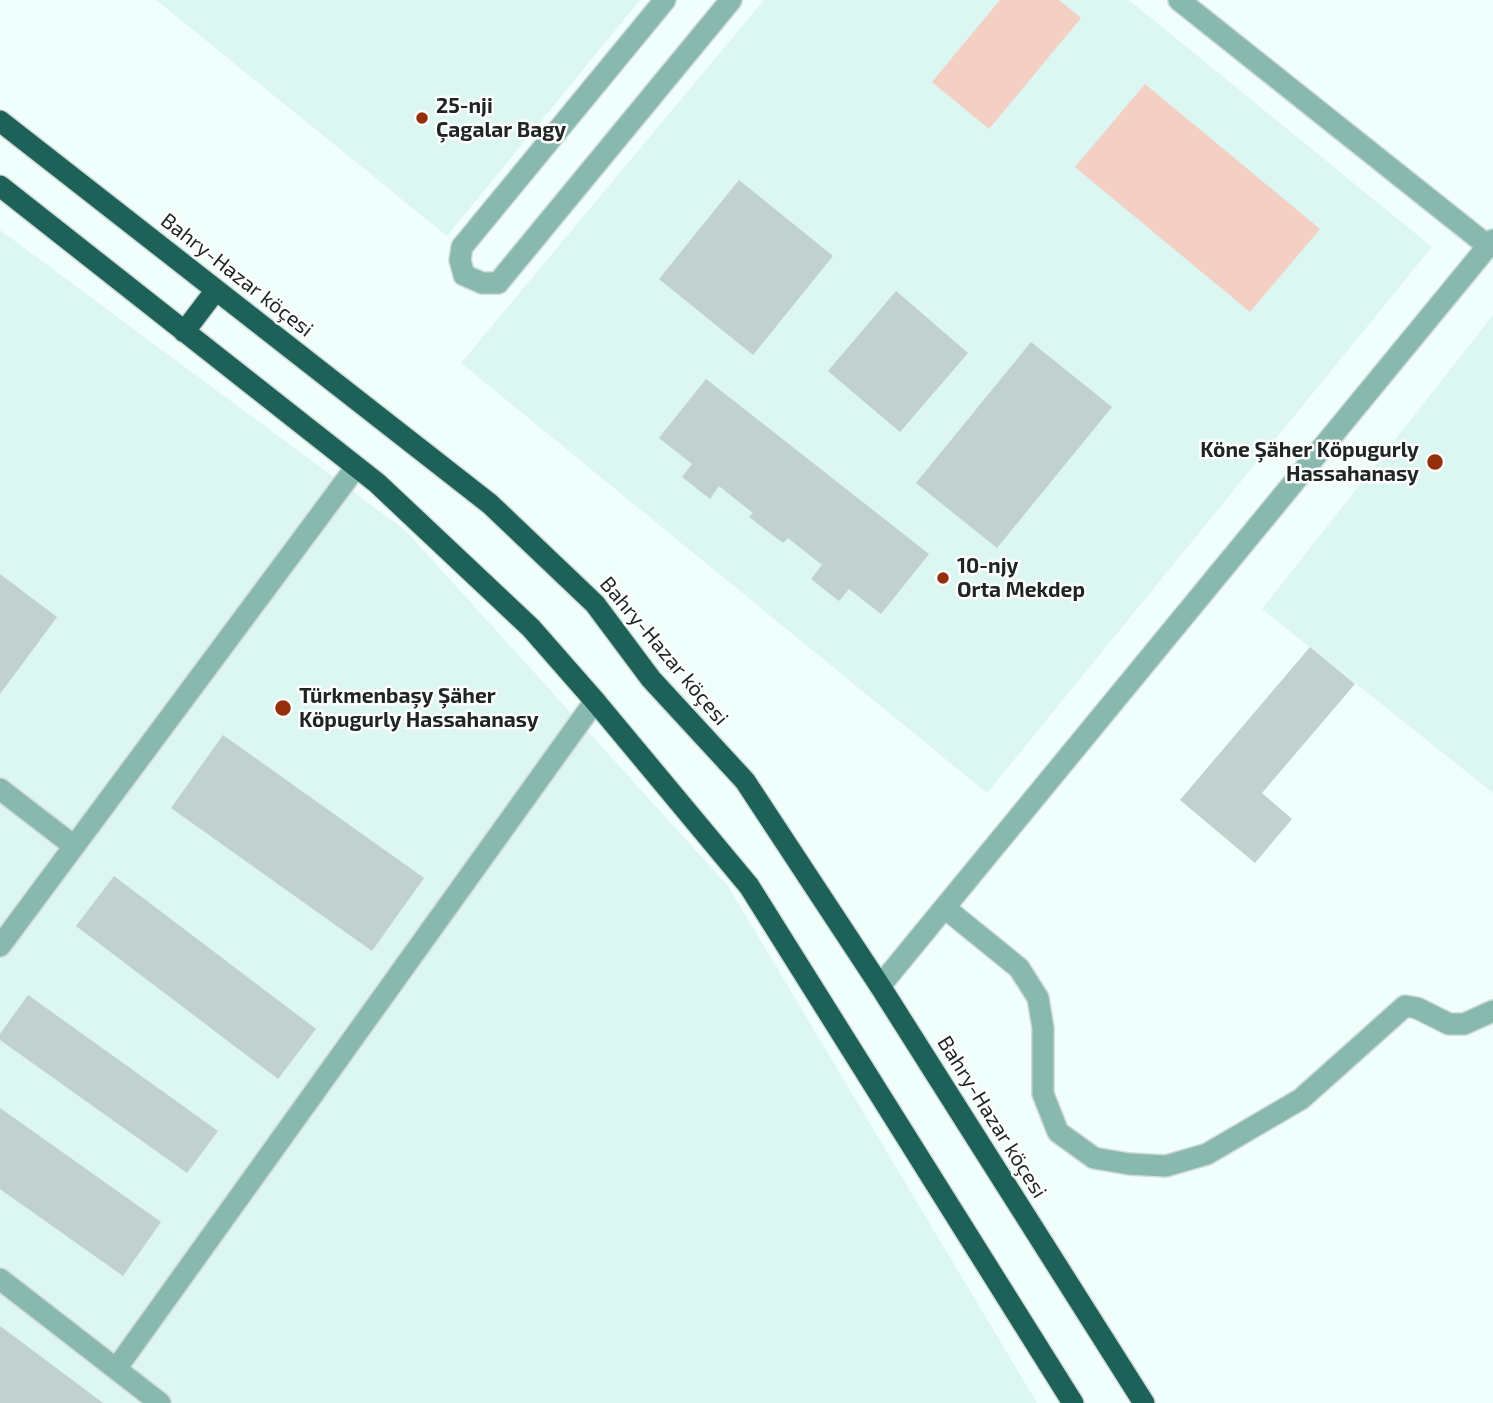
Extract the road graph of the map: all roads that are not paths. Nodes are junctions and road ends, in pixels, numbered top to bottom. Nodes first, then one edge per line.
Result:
1 (665, 0) edge
2 (731, 0) edge
3 (1179, 0) edge
4 (0, 121) edge
5 (0, 186) edge
6 (1490, 243) edge
7 (216, 290) junction
8 (184, 332) junction
9 (356, 467) junction
10 (595, 701) junction
11 (0, 789) edge
12 (74, 846) junction
13 (945, 908) junction
14 (0, 946) edge
15 (880, 986) junction
16 (1493, 1011) edge
17 (0, 1279) edge
18 (116, 1369) junction
19 (160, 1403) edge
20 (1073, 1403) edge
21 (1144, 1403) edge

1 - 2 street
3 - 6 street
4 - 7 highway, Bahry-Hazar köçesi
5 - 8 highway
6 - 13 street
7 - 8 highway
7 - 15 highway, Bahry-Hazar köçesi
8 - 9 highway
9 - 10 highway
9 - 12 street
10 - 18 street
10 - 20 highway
11 - 12 street
12 - 14 street
13 - 15 street
13 - 16 street
15 - 21 highway, Bahry-Hazar köçesi
17 - 18 street
18 - 19 street

